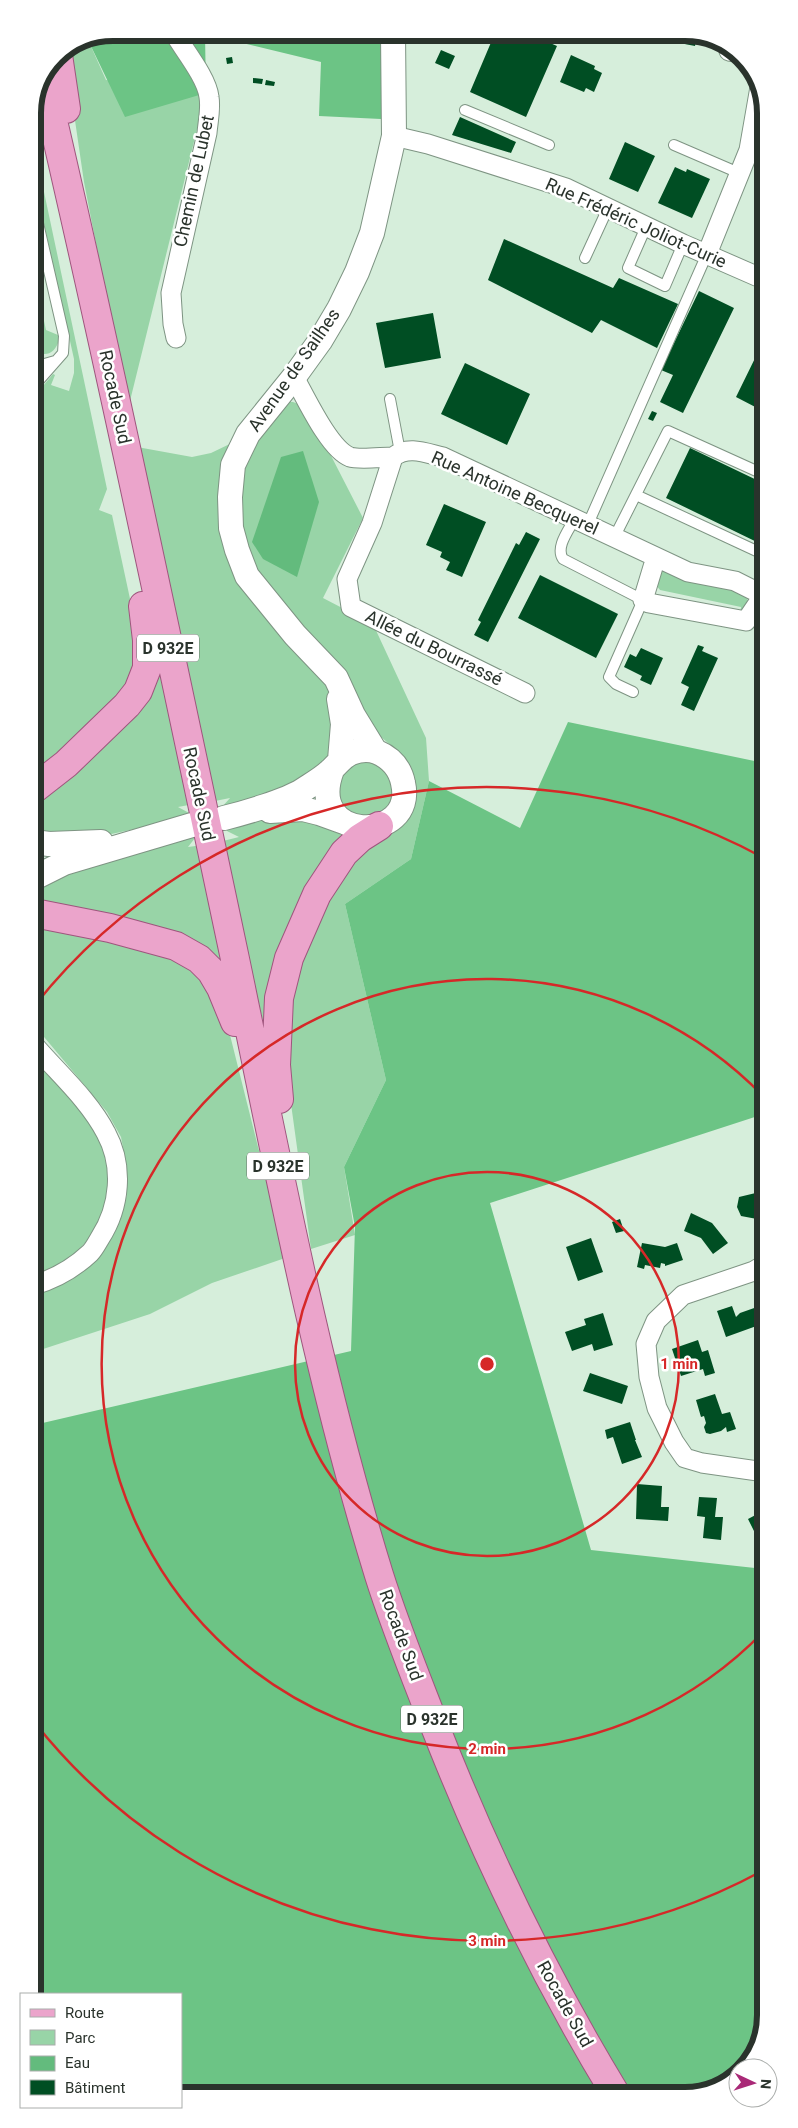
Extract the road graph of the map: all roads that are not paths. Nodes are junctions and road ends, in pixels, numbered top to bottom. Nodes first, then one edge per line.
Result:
1 (179, 41) edge
2 (393, 41) edge
3 (60, 65) edge
4 (46, 89) edge
5 (466, 110) dead end
6 (757, 133) edge
7 (394, 136) junction
8 (549, 145) dead end
9 (674, 145) dead end
10 (739, 173) junction
11 (608, 208) junction
12 (646, 227) junction
13 (41, 236) edge
14 (683, 244) junction
15 (707, 254) junction
16 (585, 258) dead end
17 (757, 276) edge
18 (96, 306) junction
19 (176, 338) dead end
20 (55, 361) junction
21 (41, 365) edge
22 (294, 377) junction
23 (41, 378) edge
24 (390, 399) dead end
25 (396, 455) junction
26 (757, 471) edge
27 (134, 491) junction
28 (636, 495) junction
29 (581, 521) junction
30 (614, 538) junction
31 (757, 551) edge
32 (656, 557) junction
33 (757, 592) edge
34 (643, 600) junction
35 (757, 604) edge
36 (336, 678) junction
37 (633, 692) dead end
38 (525, 693) dead end
39 (375, 751) junction
40 (336, 765) junction
41 (41, 784) edge
42 (347, 824) junction
43 (192, 825) dead end
44 (379, 826) junction
45 (135, 840) junction
46 (41, 843) edge
47 (41, 874) edge
48 (41, 914) edge
49 (41, 1053) edge
50 (262, 1088) junction
51 (295, 1245) junction
52 (757, 1269) edge
53 (41, 1282) edge
54 (757, 1471) edge
55 (611, 2087) edge

1 - 19 street, Chemin de Lubet
2 - 7 street, Avenue de Sailhes
3 - 18 main road, Rocade Sud / D 932E
4 - 18 main road, Rocade Sud / D 932E
5 - 8 lane
6 - 10 street
7 - 11 street, Rue Frédéric Joliot-Curie
7 - 22 street, Avenue de Sailhes
9 - 10 lane
10 - 15 street
11 - 12 street, Rue Frédéric Joliot-Curie
11 - 16 lane
12 - 14 street, Rue Frédéric Joliot-Curie
12 - 14 lane
13 - 20 lane
14 - 15 street, Rue Frédéric Joliot-Curie
15 - 17 street, Rue Frédéric Joliot-Curie
15 - 29 lane
18 - 27 main road, Rocade Sud / D 932E
20 - 21 lane
20 - 23 lane
22 - 25 street, Rue Antoine Becquerel
22 - 36 street, Avenue de Sailhes
24 - 25 lane
25 - 29 street, Rue Antoine Becquerel
25 - 38 street, Allée du Bourrassé
26 - 28 lane
27 - 41 main road
27 - 50 main road, Rocade Sud / D 932E
28 - 30 lane
28 - 31 lane
29 - 30 street, Rue Antoine Becquerel
29 - 34 lane
30 - 32 street, Rue Antoine Becquerel
32 - 33 street, Rue Antoine Becquerel
32 - 34 street
34 - 35 street, Rue Antoine Becquerel
34 - 37 lane
36 - 39 street, Avenue de Sailhes
36 - 40 street
39 - 40 street
39 - 44 street
40 - 42 street
40 - 42 street
42 - 44 street
43 - 45 street
44 - 51 main road
45 - 46 street
45 - 47 street
48 - 50 main road
49 - 53 street
50 - 51 main road, Rocade Sud / D 932E
51 - 55 main road, Rocade Sud / D 932E
52 - 54 street

